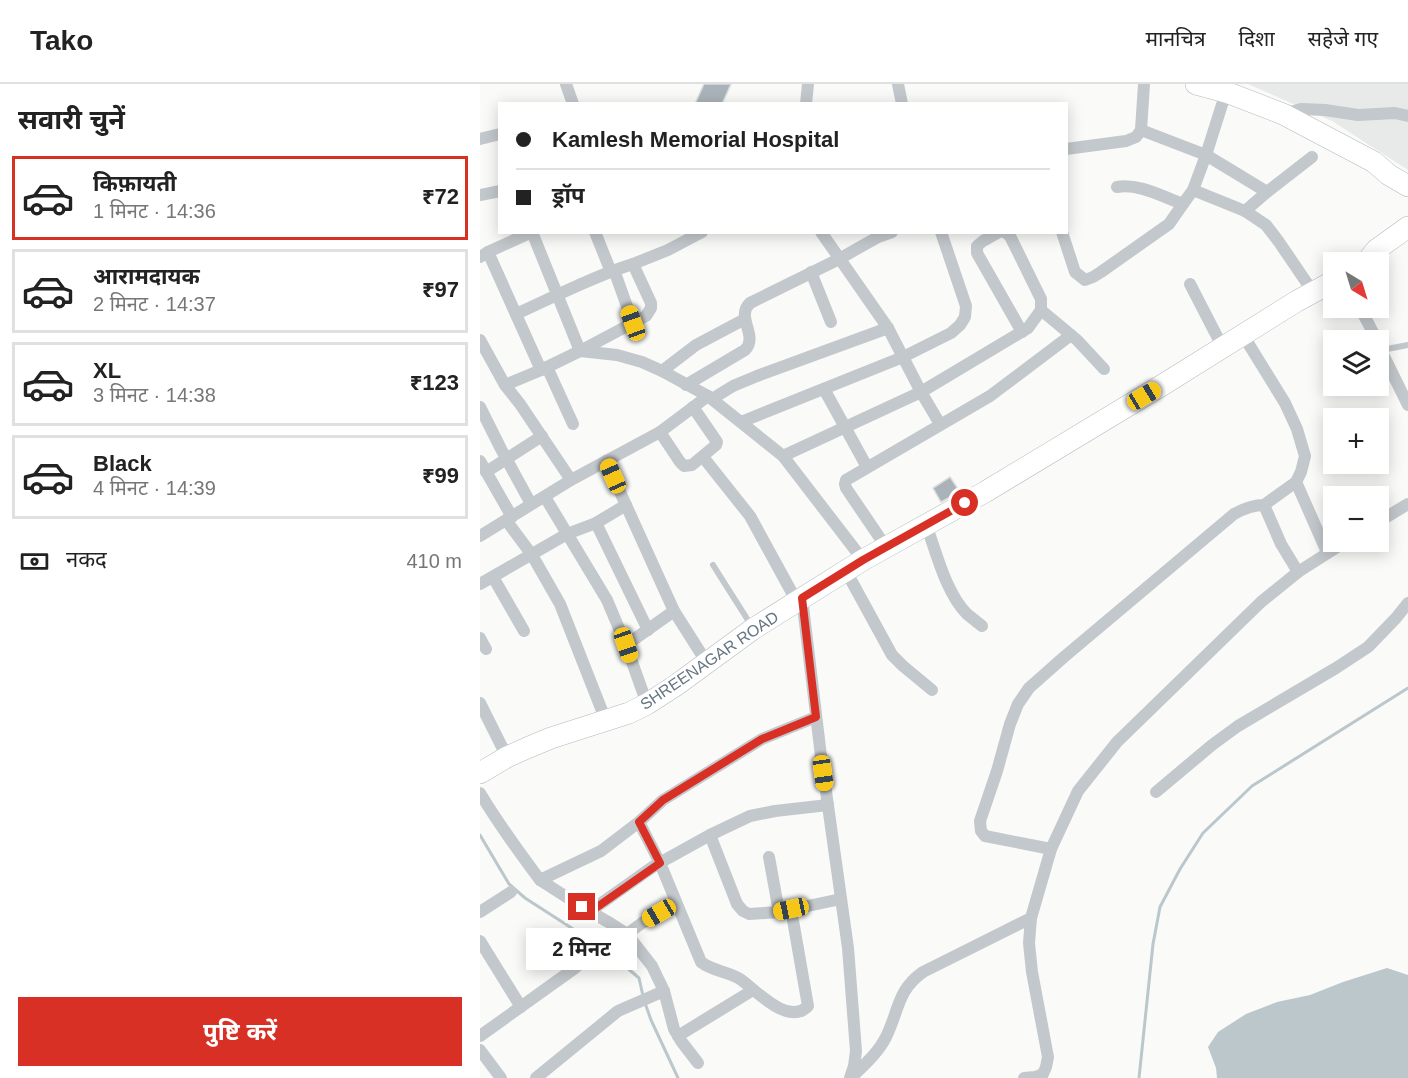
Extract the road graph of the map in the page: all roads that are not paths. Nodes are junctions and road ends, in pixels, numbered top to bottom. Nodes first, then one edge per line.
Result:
1 (566, 84) edge
2 (808, 84) edge
3 (898, 84) edge
4 (1144, 84) edge
5 (1196, 84) edge
6 (1235, 93) junction
7 (572, 102) edge
8 (806, 102) edge
9 (902, 102) edge
10 (1283, 114) junction
11 (1408, 116) edge
12 (1141, 130) junction
13 (498, 135) edge
14 (480, 139) edge
15 (1068, 149) edge
16 (1206, 155) junction
17 (1312, 157) dead end
18 (1407, 186) edge
19 (1117, 187) dead end
20 (1193, 190) junction
21 (498, 191) edge
22 (1267, 192) junction
23 (480, 195) edge
24 (1183, 204) junction
25 (1245, 211) junction
26 (1408, 229) edge
27 (528, 234) edge
28 (533, 234) edge
29 (596, 234) edge
30 (698, 234) edge
31 (822, 234) edge
32 (942, 234) edge
33 (996, 234) edge
34 (1008, 234) edge
35 (1063, 234) edge
36 (878, 235) edge
37 (1387, 252) edge
38 (484, 255) edge
39 (839, 259) junction
40 (633, 264) junction
41 (613, 271) junction
42 (811, 272) junction
43 (1190, 284) dead end
44 (1323, 286) edge
45 (558, 296) junction
46 (1305, 297) junction
47 (1041, 310) junction
48 (516, 314) junction
49 (745, 319) junction
50 (831, 322) dead end
51 (633, 323) junction
52 (888, 328) junction
53 (1022, 332) junction
54 (1071, 335) junction
55 (1243, 335) junction
56 (480, 340) edge
57 (1389, 345) edge
58 (1408, 345) edge
59 (1223, 348) junction
60 (580, 351) junction
61 (903, 357) junction
62 (1389, 366) edge
63 (544, 369) junction
64 (1104, 369) dead end
65 (662, 371) junction
66 (505, 385) junction
67 (686, 385) junction
68 (824, 389) junction
69 (921, 392) junction
70 (710, 398) junction
71 (1408, 405) edge
72 (480, 407) edge
73 (693, 407) junction
74 (741, 422) junction
75 (573, 424) dead end
76 (940, 424) junction
77 (844, 427) junction
78 (660, 432) junction
79 (542, 436) junction
80 (783, 456) junction
81 (703, 457) junction
82 (507, 459) junction
83 (606, 461) junction
84 (483, 466) edge
85 (867, 466) junction
86 (571, 480) junction
87 (1296, 482) junction
88 (545, 497) junction
89 (531, 504) junction
90 (1408, 504) edge
91 (626, 505) junction
92 (1264, 505) junction
93 (1389, 515) edge
94 (509, 518) junction
95 (596, 522) junction
96 (926, 524) junction
97 (567, 534) junction
98 (480, 536) edge
99 (1323, 541) edge
100 (886, 547) junction
101 (1328, 552) edge
102 (532, 555) junction
103 (714, 565) dead end
104 (854, 566) junction
105 (1298, 572) junction
106 (493, 577) junction
107 (480, 584) edge
108 (799, 600) junction
109 (1408, 603) edge
110 (674, 611) junction
111 (982, 626) dead end
112 (753, 629) junction
113 (648, 630) junction
114 (524, 631) dead end
115 (626, 645) junction
116 (707, 663) junction
117 (932, 690) dead end
118 (480, 703) edge
119 (647, 704) junction
120 (816, 717) junction
121 (606, 721) junction
122 (507, 757) junction
123 (480, 773) edge
124 (1156, 792) dead end
125 (480, 793) edge
126 (828, 806) junction
127 (639, 822) junction
128 (710, 835) junction
129 (1051, 849) junction
130 (769, 857) dead end
131 (660, 863) junction
132 (540, 880) junction
133 (511, 892) dead end
134 (841, 899) junction
135 (676, 903) junction
136 (785, 910) junction
137 (480, 912) edge
138 (590, 912) junction
139 (1031, 918) junction
140 (623, 936) junction
141 (480, 941) edge
142 (753, 990) junction
143 (664, 992) junction
144 (521, 1007) junction
145 (480, 1036) edge
146 (678, 1036) junction
147 (480, 1050) edge
148 (698, 1063) dead end
149 (501, 1078) edge
150 (536, 1078) edge
151 (850, 1078) edge
152 (1024, 1078) edge

1 - 7 street
2 - 8 street
3 - 9 street
4 - 12 street
5 - 6 highway
6 - 10 highway
6 - 16 street
10 - 11 street
10 - 18 highway
12 - 15 street
12 - 16 street
13 - 14 street
16 - 20 street
16 - 22 street
17 - 22 street
19 - 24 street
20 - 24 street
20 - 25 street
21 - 23 street
22 - 25 street
24 - 35 street
25 - 46 street
26 - 37 highway
27 - 38 street
28 - 45 street
29 - 41 street
30 - 40 street
31 - 39 street
32 - 61 street
33 - 53 street
34 - 47 street
36 - 39 street
38 - 48 street
39 - 42 street
39 - 52 street
40 - 41 street
40 - 51 street
41 - 45 street
41 - 51 street
42 - 49 street
42 - 50 street
43 - 59 street
44 - 46 highway, SHREENAGAR ROAD
45 - 48 street
45 - 60 street
46 - 55 highway, SHREENAGAR ROAD
47 - 53 street
47 - 54 street
48 - 63 street
49 - 65 street
49 - 67 street
51 - 60 street
52 - 61 street
52 - 70 street
53 - 69 street
54 - 64 street
54 - 76 street
55 - 59 highway, SHREENAGAR ROAD
55 - 87 street
56 - 66 street
57 - 58 lane
59 - 96 highway, SHREENAGAR ROAD
60 - 63 street
60 - 65 street
61 - 68 street
61 - 69 street
62 - 71 street
63 - 66 street
63 - 75 street
65 - 67 street
66 - 79 street
67 - 70 street
68 - 74 street
68 - 77 street
69 - 76 street
69 - 77 street
70 - 73 street
70 - 74 street
72 - 82 street
73 - 78 street
73 - 81 street
74 - 80 street
76 - 85 street
77 - 80 street
77 - 85 street
78 - 81 street
78 - 83 street
79 - 82 street
79 - 86 street
80 - 104 street
81 - 108 street
82 - 84 street
82 - 89 street
83 - 86 street
83 - 91 street
84 - 94 street
85 - 100 street
86 - 88 street
87 - 92 street
87 - 99 street
88 - 89 street
88 - 97 street
89 - 94 street
90 - 93 street
91 - 95 street
91 - 110 street
92 - 105 street
92 - 129 street
94 - 98 street
94 - 102 street
95 - 97 street
95 - 113 street
96 - 100 highway, SHREENAGAR ROAD
96 - 111 street
97 - 102 street
97 - 115 street
100 - 104 highway, SHREENAGAR ROAD
101 - 105 street
102 - 106 street
102 - 121 street
103 - 112 lane
104 - 108 highway, SHREENAGAR ROAD
104 - 117 street
105 - 129 street
106 - 107 street
106 - 114 street
108 - 112 highway, SHREENAGAR ROAD
108 - 120 street
109 - 124 street
110 - 113 street
110 - 116 street
112 - 116 highway, SHREENAGAR ROAD
113 - 115 street
115 - 119 street
116 - 119 highway, SHREENAGAR ROAD
118 - 122 street
119 - 121 highway, SHREENAGAR ROAD
120 - 126 street
120 - 127 street
121 - 122 highway, SHREENAGAR ROAD
122 - 123 highway, SHREENAGAR ROAD
125 - 132 street
126 - 128 street
126 - 134 street
127 - 131 street
127 - 132 street
128 - 131 street
128 - 136 street
129 - 139 street
130 - 136 street
131 - 135 street
131 - 138 street
132 - 138 street
133 - 137 street
134 - 136 street
134 - 151 street
135 - 140 street
135 - 142 street
136 - 142 street
138 - 140 street
139 - 151 street
139 - 152 street
140 - 143 street
140 - 144 street
141 - 144 street
142 - 146 street
143 - 146 street
143 - 150 street
144 - 145 street
146 - 148 street
147 - 149 street

